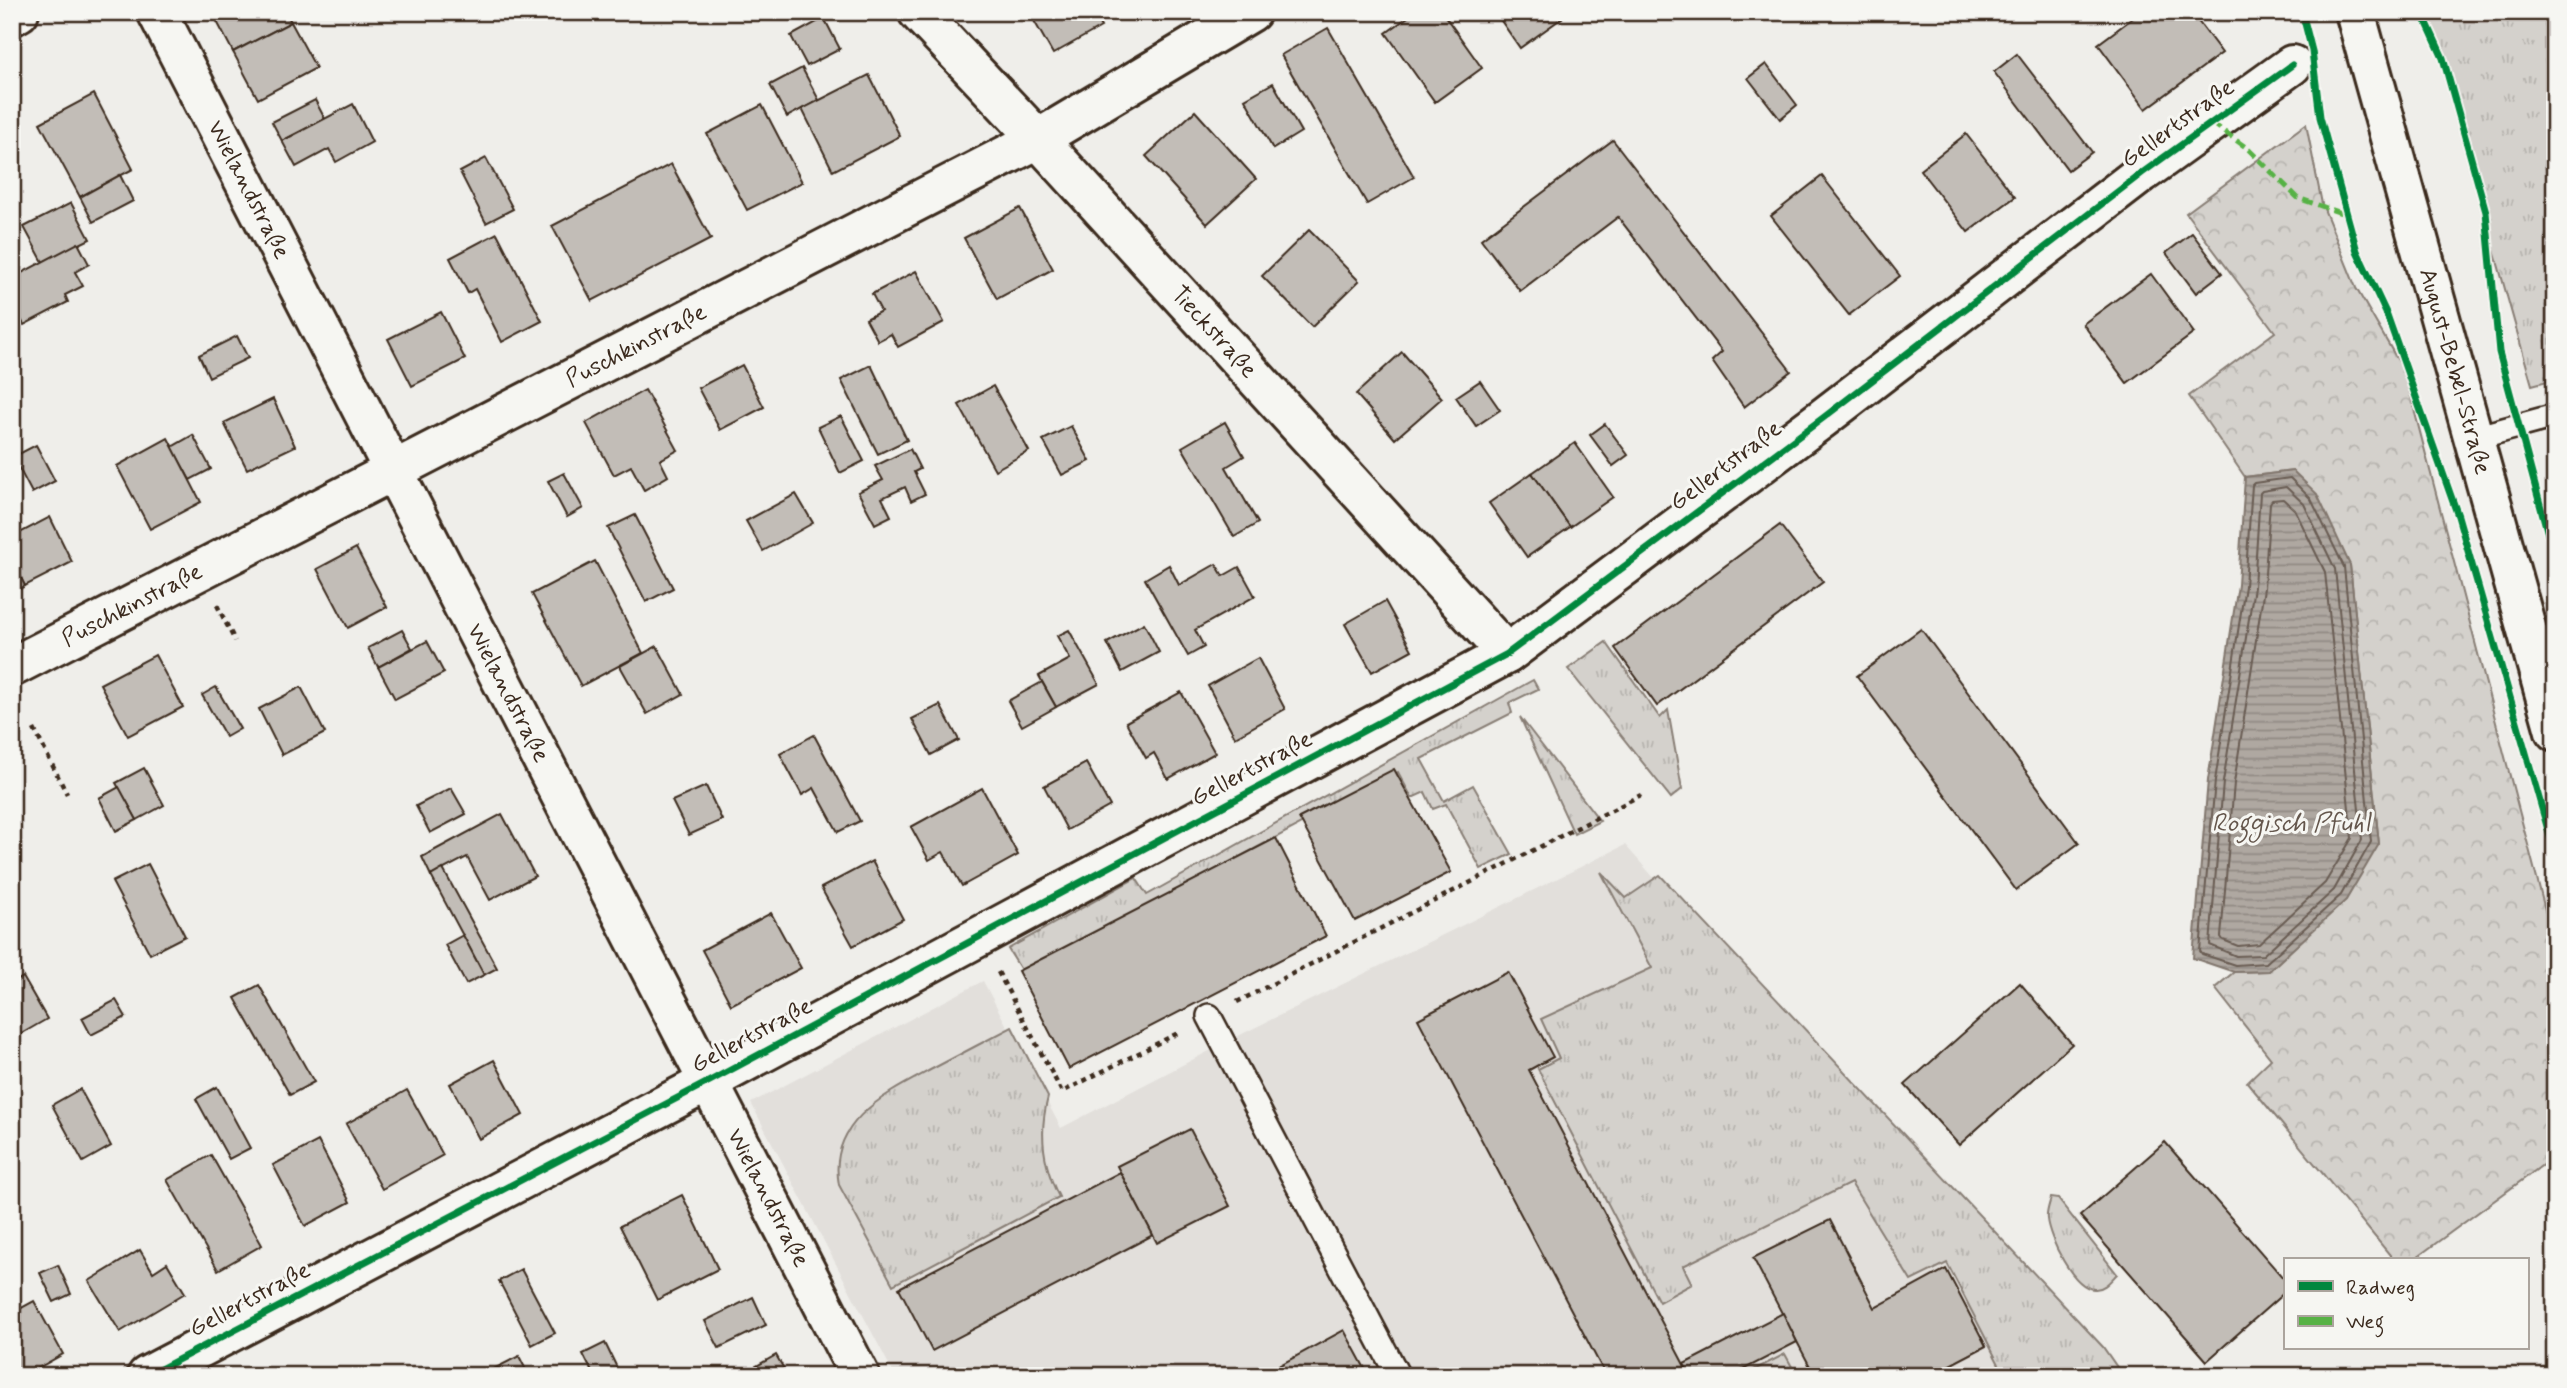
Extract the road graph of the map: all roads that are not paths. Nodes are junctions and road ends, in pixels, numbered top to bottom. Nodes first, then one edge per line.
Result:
1 (19, 12) edge
2 (156, 12) edge
3 (918, 12) edge
4 (1251, 12) edge
5 (2355, 12) edge
6 (12, 16) edge
7 (2292, 65) dead end
8 (1038, 139) junction
9 (2555, 416) edge
10 (2474, 438) junction
11 (393, 470) junction
12 (1507, 654) junction
13 (12, 667) edge
14 (2555, 731) edge
15 (1209, 1016) road end
16 (708, 1082) junction
17 (147, 1376) edge
18 (860, 1376) edge
19 (1398, 1376) edge

1 - 6 street
2 - 11 street, Wielandstraße
3 - 8 street, Tieckstraße
4 - 8 street, Puschkinstraße
5 - 10 street, August-Bebel-Straße
7 - 12 street, Gellertstraße
8 - 11 street, Puschkinstraße
8 - 12 street, Tieckstraße
9 - 10 lane
10 - 14 street, August-Bebel-Straße
11 - 13 street, Puschkinstraße
11 - 16 street, Wielandstraße
12 - 16 street, Gellertstraße
15 - 19 lane
16 - 17 street, Gellertstraße
16 - 18 street, Wielandstraße

